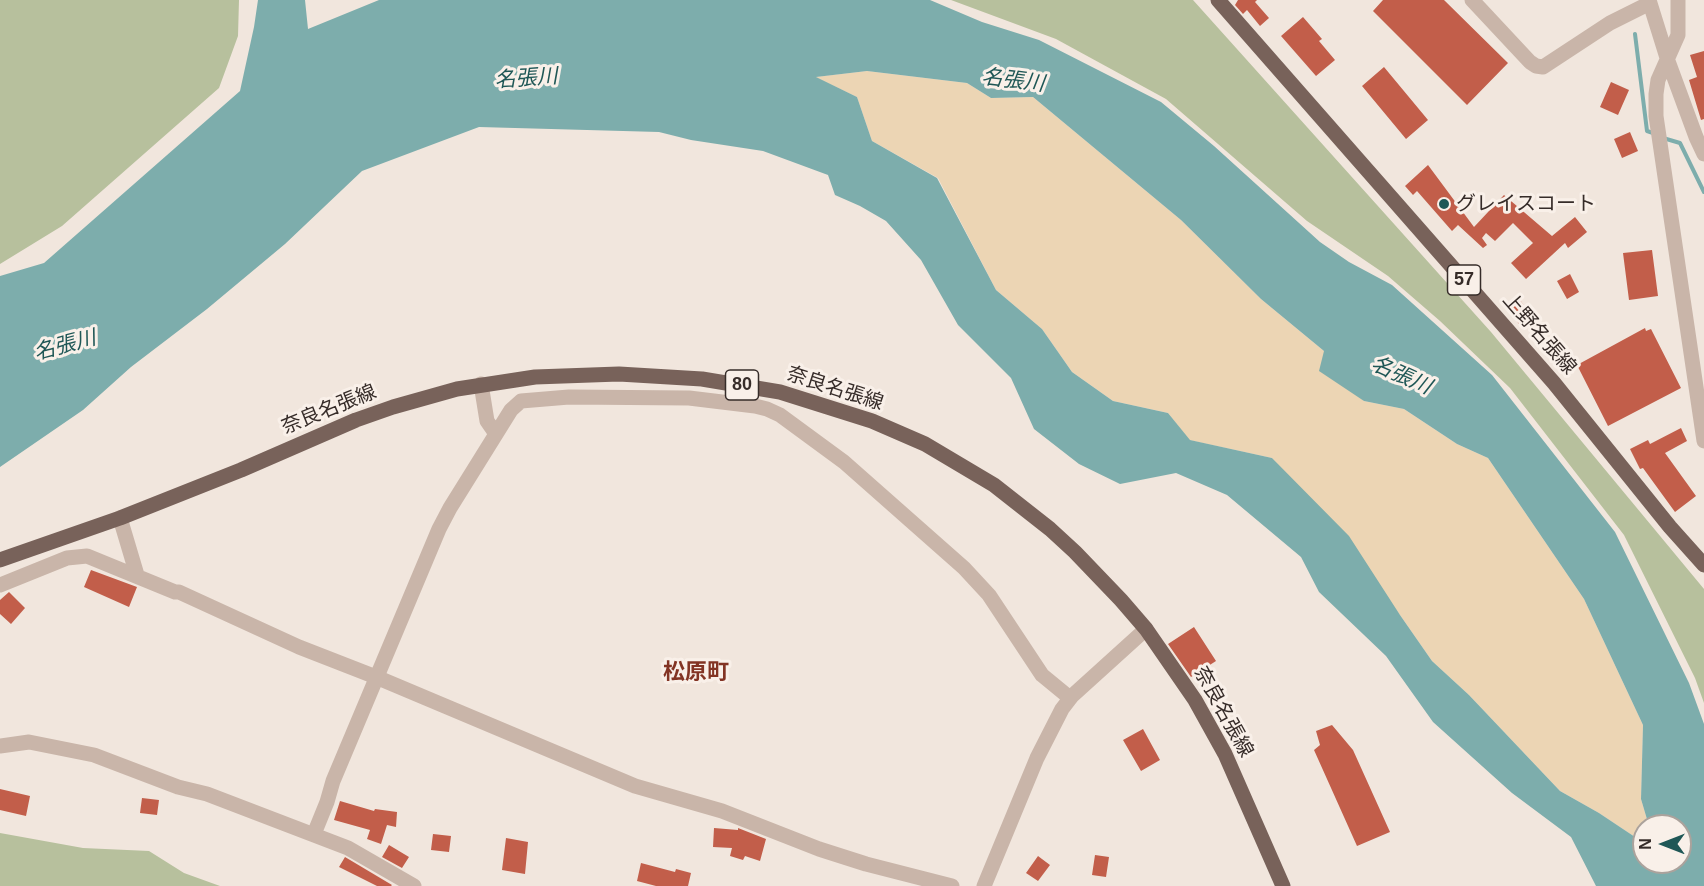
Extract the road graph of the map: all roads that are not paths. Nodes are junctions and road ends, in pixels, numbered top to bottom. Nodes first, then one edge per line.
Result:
1 (1218, 0) edge
2 (1472, 0) edge
3 (1678, 0) edge
4 (1650, 2) edge
5 (1668, 61) junction
6 (1698, 121) edge
7 (1704, 154) edge
8 (481, 384) junction
9 (496, 434) junction
10 (1704, 441) edge
11 (120, 518) junction
12 (0, 560) edge
13 (1704, 565) edge
14 (137, 575) junction
15 (0, 585) edge
16 (1146, 629) junction
17 (376, 676) junction
18 (1070, 698) junction
19 (0, 746) edge
20 (314, 834) junction
21 (414, 886) edge
22 (952, 886) edge
23 (984, 886) edge
24 (1283, 886) edge

1 - 13 main road, 上野名張線 / 57
2 - 4 street
3 - 5 street
4 - 5 street
5 - 6 street
5 - 10 street
6 - 7 street
8 - 9 street
8 - 11 main road, 奈良名張線 / 80
8 - 16 main road, 奈良名張線 / 80
9 - 17 street
9 - 18 street
11 - 12 main road, 奈良名張線 / 80
11 - 14 street
14 - 15 street
14 - 17 street
16 - 18 street
16 - 24 main road, 奈良名張線 / 80
17 - 20 street
17 - 22 street
18 - 23 street
19 - 20 street
20 - 21 street

